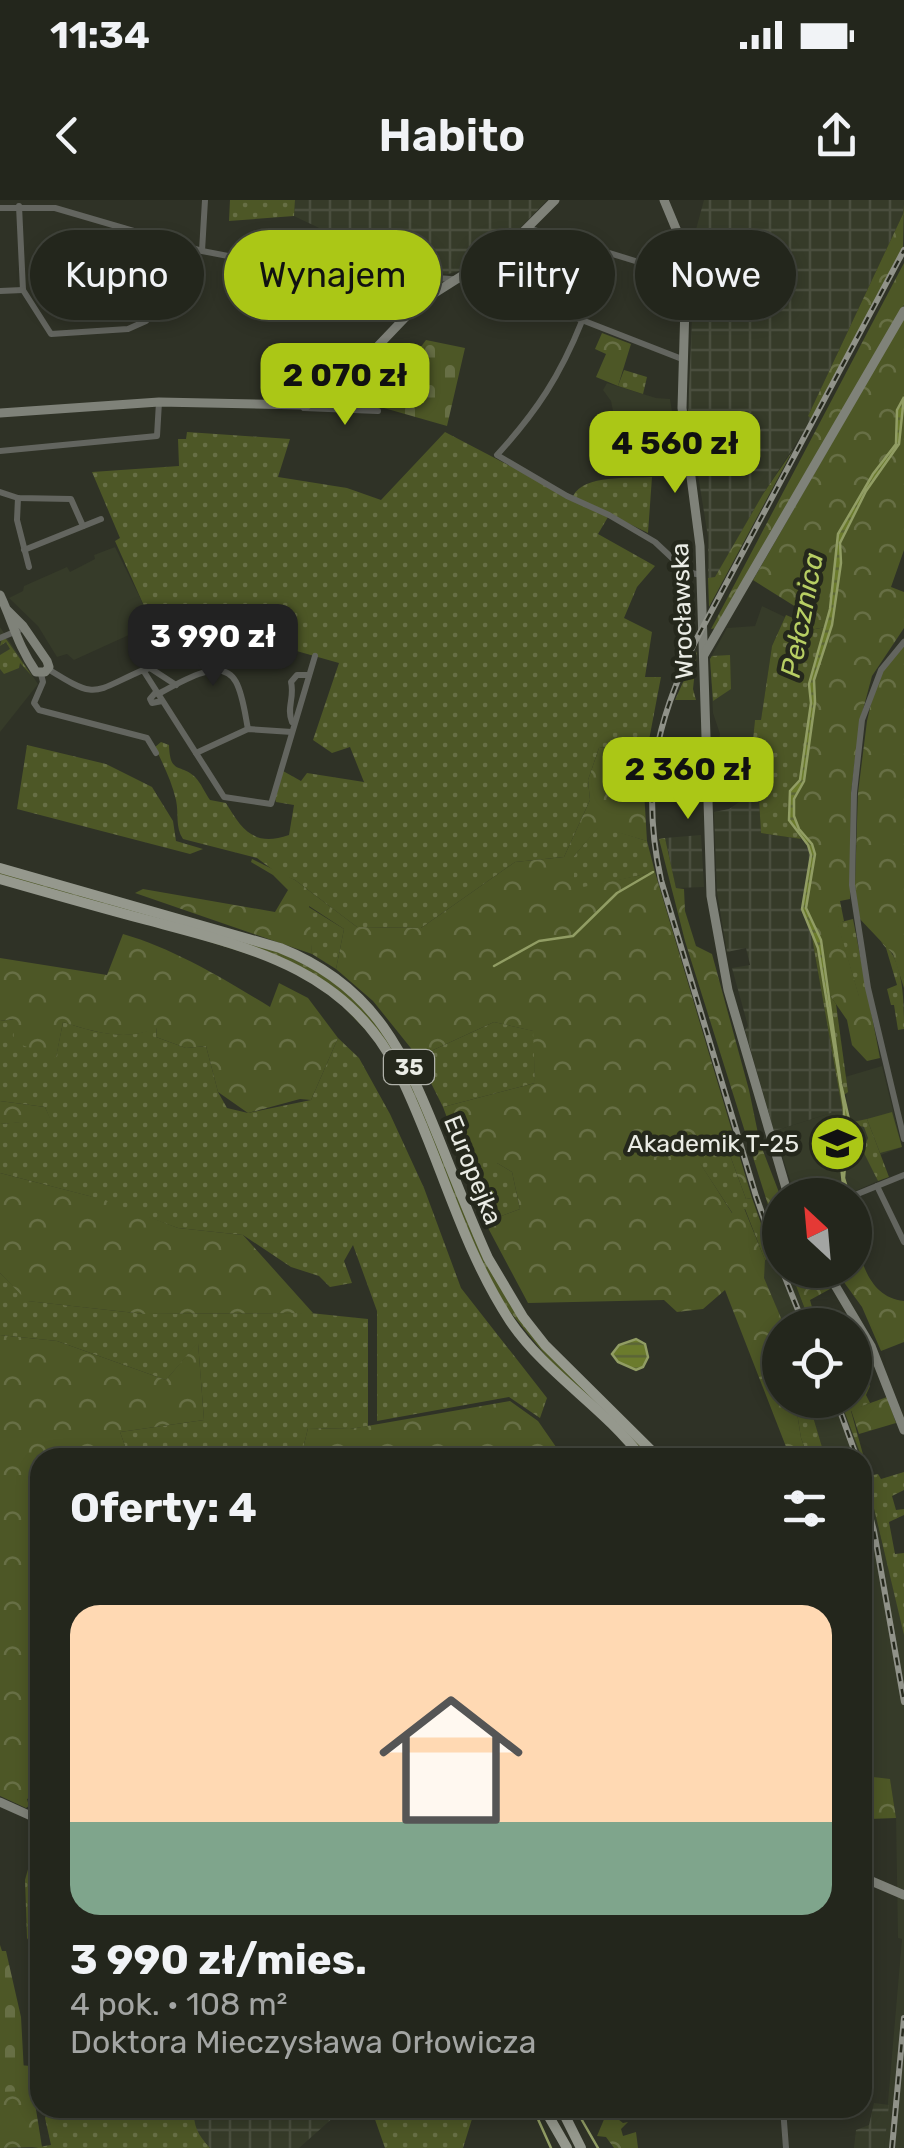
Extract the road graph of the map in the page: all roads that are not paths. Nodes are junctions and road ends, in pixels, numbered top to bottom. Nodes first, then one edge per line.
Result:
1 (206, 200) edge
2 (555, 200) edge
3 (664, 200) edge
4 (19, 206) junction
5 (0, 208) edge
6 (123, 228) junction
7 (528, 228) junction
8 (130, 230) edge
9 (204, 230) edge
10 (676, 230) edge
11 (204, 251) edge
12 (635, 261) edge
13 (457, 278) junction
14 (23, 290) junction
15 (0, 291) edge
16 (904, 311) edge
17 (684, 320) edge
18 (582, 321) junction
19 (682, 358) junction
20 (159, 402) junction
21 (298, 408) junction
22 (378, 411) dead end
23 (0, 412) edge
24 (0, 451) edge
25 (0, 492) edge
26 (18, 498) junction
27 (101, 519) dead end
28 (82, 526) junction
29 (24, 550) junction
30 (29, 567) dead end
31 (701, 574) junction
32 (0, 596) edge
33 (19, 630) junction
34 (719, 632) junction
35 (0, 638) edge
36 (703, 640) junction
37 (904, 642) edge
38 (704, 655) junction
39 (315, 656) dead end
40 (143, 670) junction
41 (44, 675) junction
42 (309, 676) junction
43 (176, 685) junction
44 (159, 696) junction
45 (248, 728) junction
46 (292, 728) junction
47 (156, 753) dead end
48 (196, 753) junction
49 (0, 868) edge
50 (0, 880) edge
51 (904, 1139) edge
52 (904, 1175) edge
53 (783, 1178) edge
54 (877, 1186) junction
55 (872, 1188) edge
56 (904, 1242) edge
57 (837, 1288) edge
58 (904, 1430) edge
59 (632, 1448) edge
60 (649, 1448) edge
61 (0, 1802) edge
62 (30, 1815) edge
63 (872, 1881) edge
64 (904, 1895) edge
65 (550, 2118) edge
66 (566, 2118) edge
67 (784, 2118) edge
68 (567, 2148) edge
69 (581, 2148) edge
70 (786, 2148) edge

1 - 9 street
2 - 7 main road
3 - 10 main road, Wrocławska
4 - 5 street
4 - 6 street
4 - 14 street
6 - 8 street
6 - 14 street
7 - 12 street
7 - 13 main road
11 - 13 street
13 - 18 street
13 - 21 main road
14 - 15 street
16 - 34 main road
17 - 19 main road, Wrocławska
18 - 19 street
18 - 31 street
19 - 31 main road, Wrocławska
20 - 21 main road
20 - 23 main road
20 - 24 street
21 - 22 street
25 - 26 street
26 - 28 street
26 - 29 street
27 - 28 street
28 - 29 street
29 - 30 street
31 - 36 main road, Wrocławska
32 - 33 main road
33 - 35 street
33 - 41 main road
34 - 36 main road
34 - 38 main road
36 - 38 main road, Wrocławska
37 - 51 street
38 - 53 main road, Wrocławska
39 - 42 street
40 - 41 street
40 - 43 street
40 - 44 street
41 - 47 street
42 - 46 street
42 - 46 street
43 - 44 street
43 - 45 street
44 - 48 street
45 - 46 street
45 - 48 street
46 - 48 street
49 - 60 main road, Europejka / 35
50 - 59 main road, Europejka / 35
52 - 54 street
54 - 55 street
54 - 56 street
57 - 58 main road
61 - 62 main road
63 - 64 main road
65 - 68 main road
66 - 69 main road
67 - 70 street

